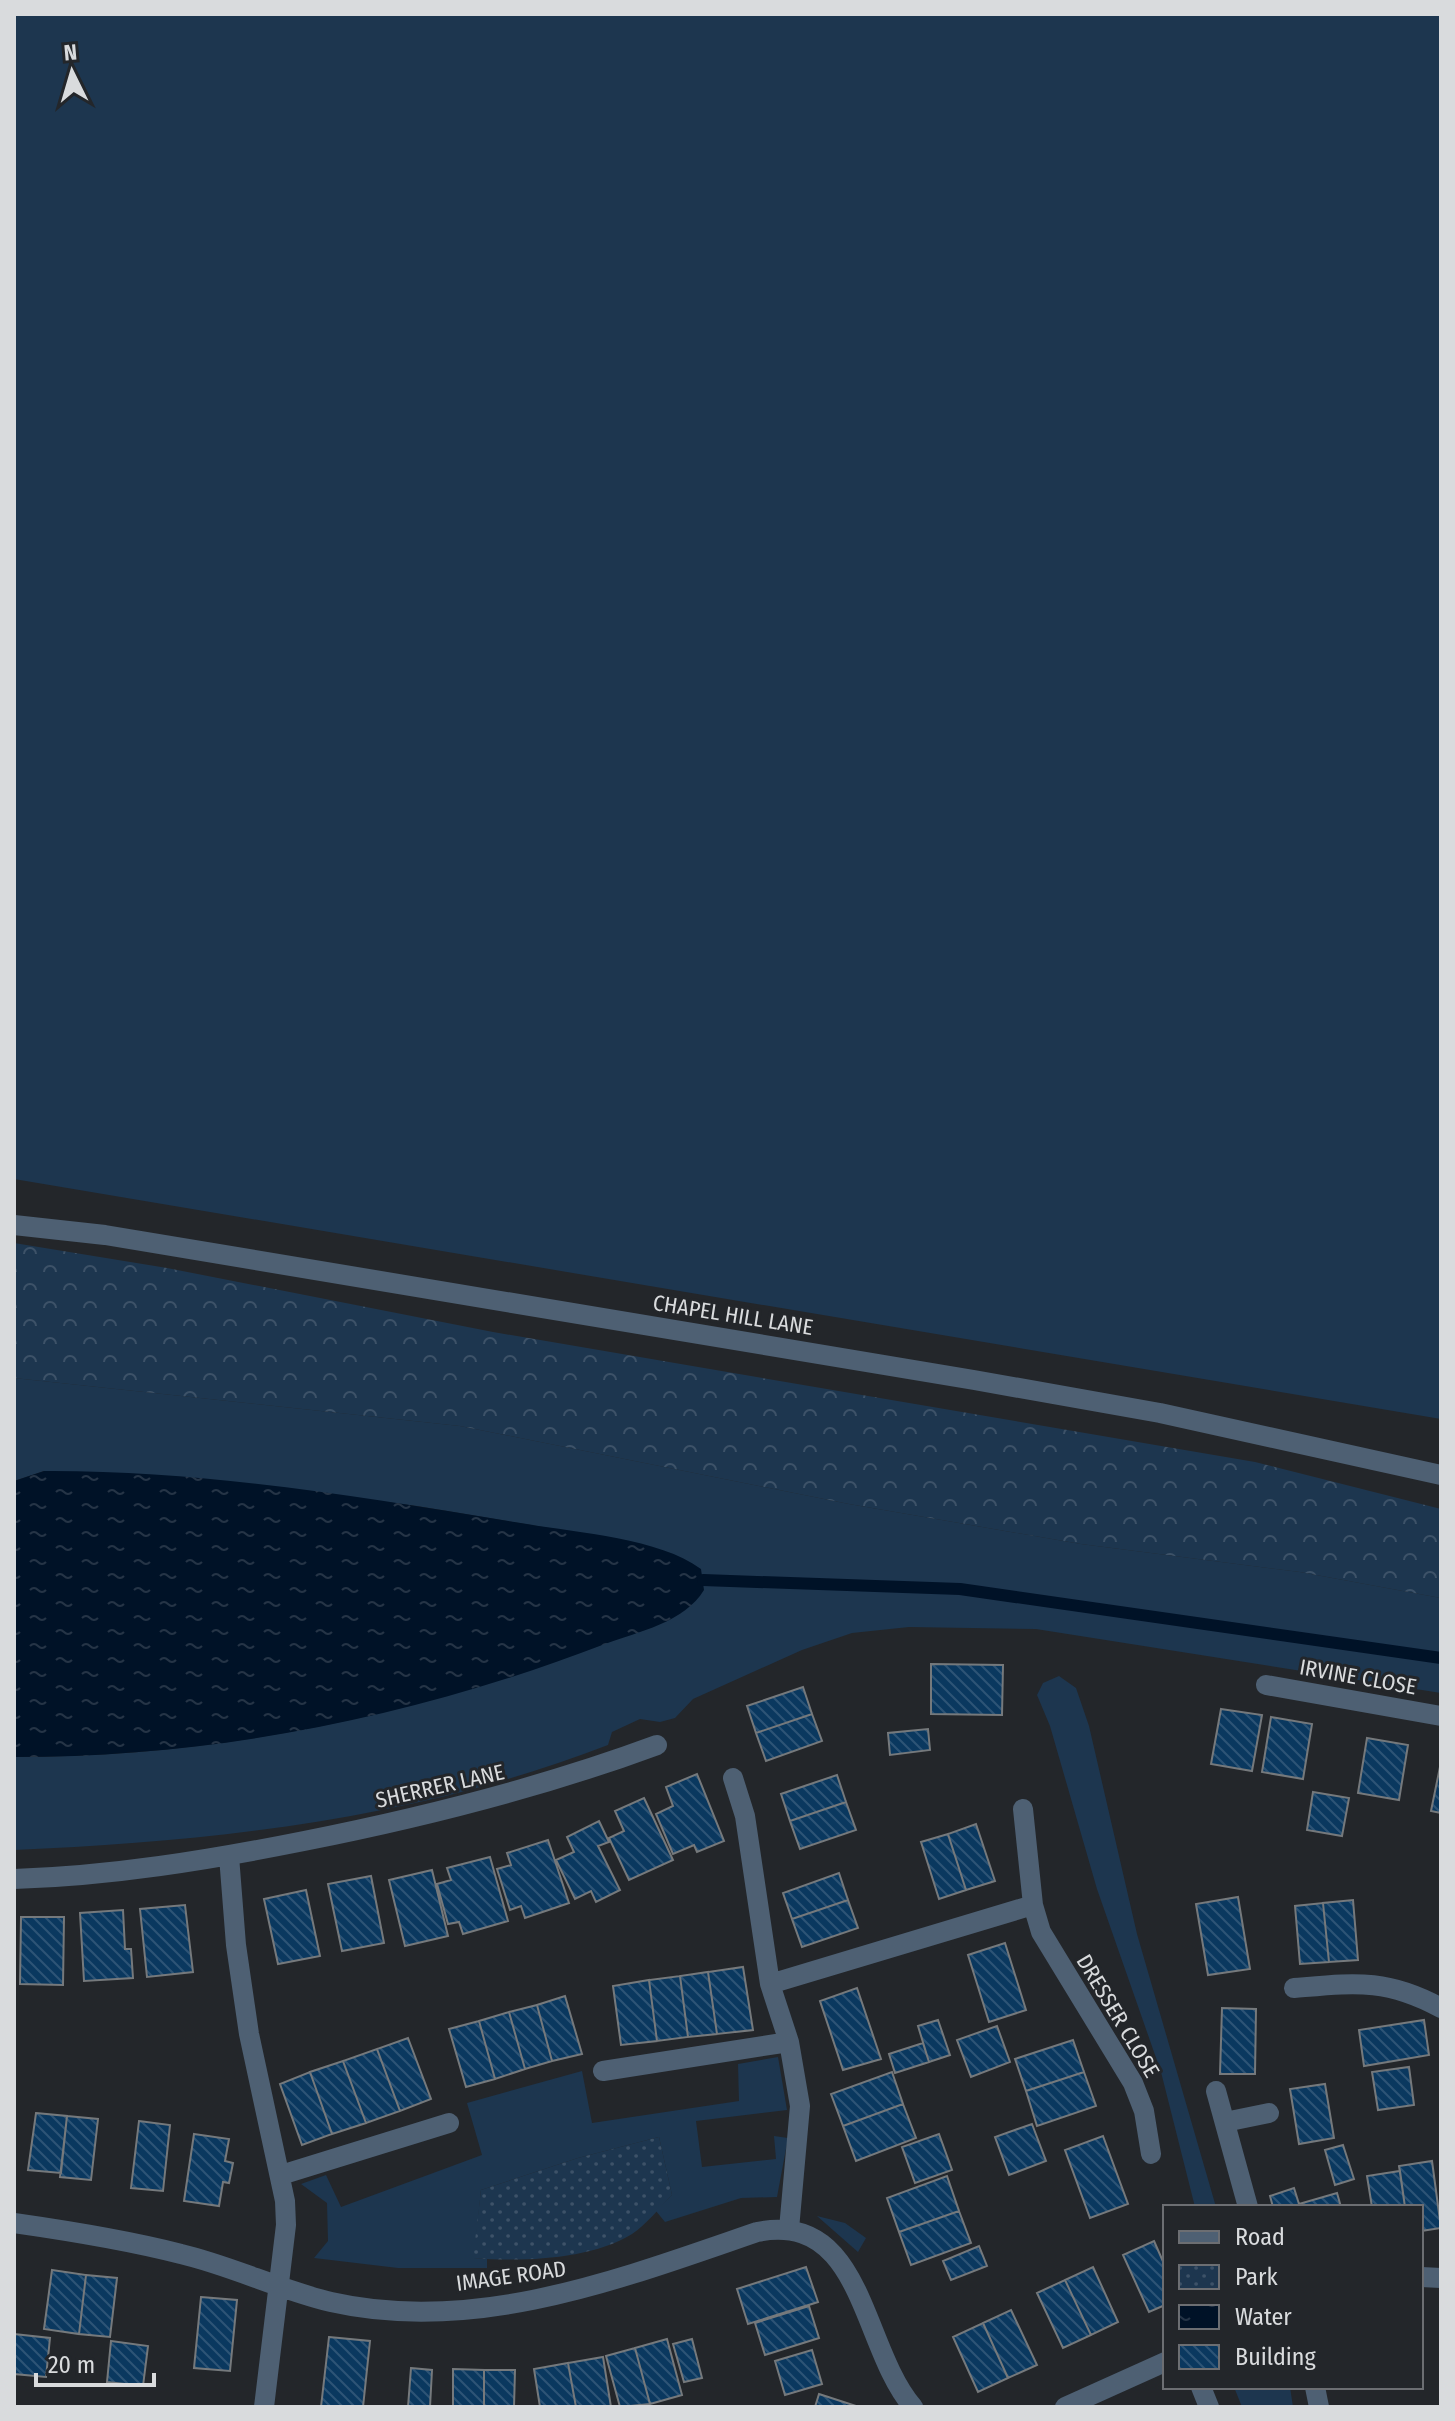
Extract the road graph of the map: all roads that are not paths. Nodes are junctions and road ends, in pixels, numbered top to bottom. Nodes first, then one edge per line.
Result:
1 (14, 1225) edge
2 (1441, 1475) edge
3 (1266, 1685) dead end
4 (1441, 1716) edge
5 (657, 1745) dead end
6 (733, 1778) dead end
7 (1023, 1809) dead end
8 (229, 1856) junction
9 (14, 1879) edge
10 (1033, 1905) junction
11 (770, 1984) junction
12 (1294, 1988) dead end
13 (1441, 2008) edge
14 (789, 2042) junction
15 (603, 2071) dead end
16 (1216, 2091) dead end
17 (1269, 2113) dead end
18 (1225, 2122) junction
19 (449, 2123) dead end
20 (1151, 2154) dead end
21 (281, 2175) junction
22 (1247, 2205) edge
23 (14, 2223) edge
24 (789, 2229) junction
25 (277, 2285) junction
26 (1163, 2363) edge
27 (264, 2407) edge
28 (913, 2407) edge
29 (1065, 2407) edge

1 - 2 street, CHAPEL HILL LANE
3 - 4 street, IRVINE CLOSE
5 - 8 street, SHERRER LANE
6 - 11 street
7 - 10 street, DRESSER CLOSE
8 - 9 street, SHERRER LANE
8 - 21 street
10 - 11 street
10 - 20 street, DRESSER CLOSE
11 - 14 street
12 - 13 street
14 - 15 street
14 - 24 street
16 - 18 street
17 - 18 street
18 - 22 street
19 - 21 street
21 - 25 street
23 - 25 street, IMAGE ROAD
24 - 25 street, IMAGE ROAD
24 - 28 street
25 - 27 street
26 - 29 street

